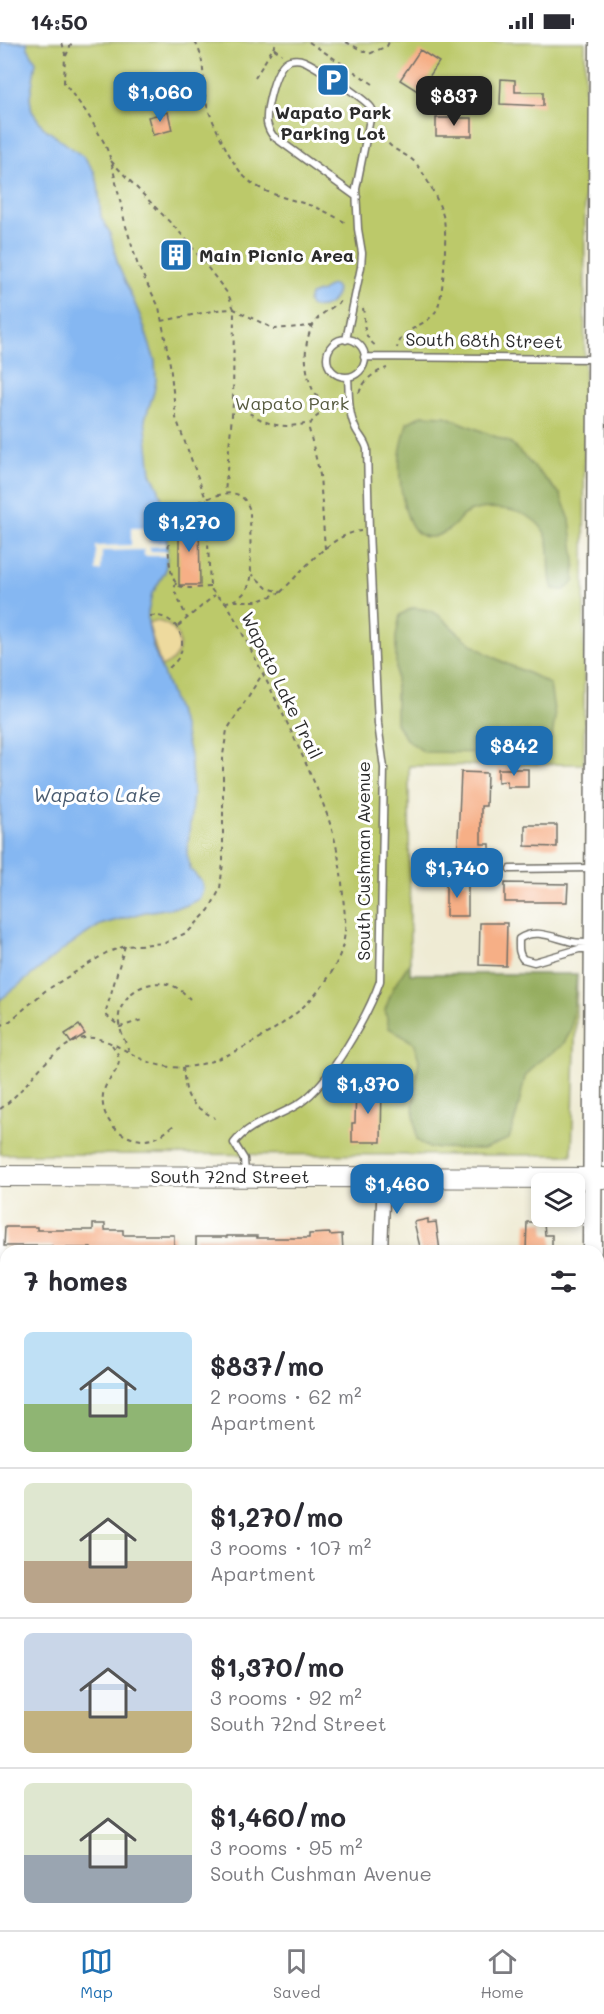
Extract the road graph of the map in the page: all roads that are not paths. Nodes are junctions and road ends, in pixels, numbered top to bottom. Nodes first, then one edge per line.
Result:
1 (599, 42) edge
2 (357, 197) junction
3 (346, 340) junction
4 (364, 357) junction
5 (601, 359) edge
6 (348, 377) junction
7 (599, 770) edge
8 (594, 868) junction
9 (510, 869) dead end
10 (594, 946) junction
11 (0, 1176) edge
12 (245, 1176) junction
13 (384, 1177) junction
14 (598, 1178) edge
15 (381, 1245) edge
16 (592, 1245) edge

1 - 5 street
2 - 2 lane
2 - 3 lane
3 - 4 lane
3 - 6 lane
4 - 5 lane, South 68th Street
4 - 6 lane
5 - 7 street
6 - 12 lane, South Cushman Avenue
7 - 8 street
8 - 9 lane
8 - 10 street
10 - 10 lane
10 - 14 street
11 - 12 main road, South 72nd Street
12 - 13 main road, South 72nd Street
13 - 14 main road, South 72nd Street
13 - 15 street
14 - 16 street

